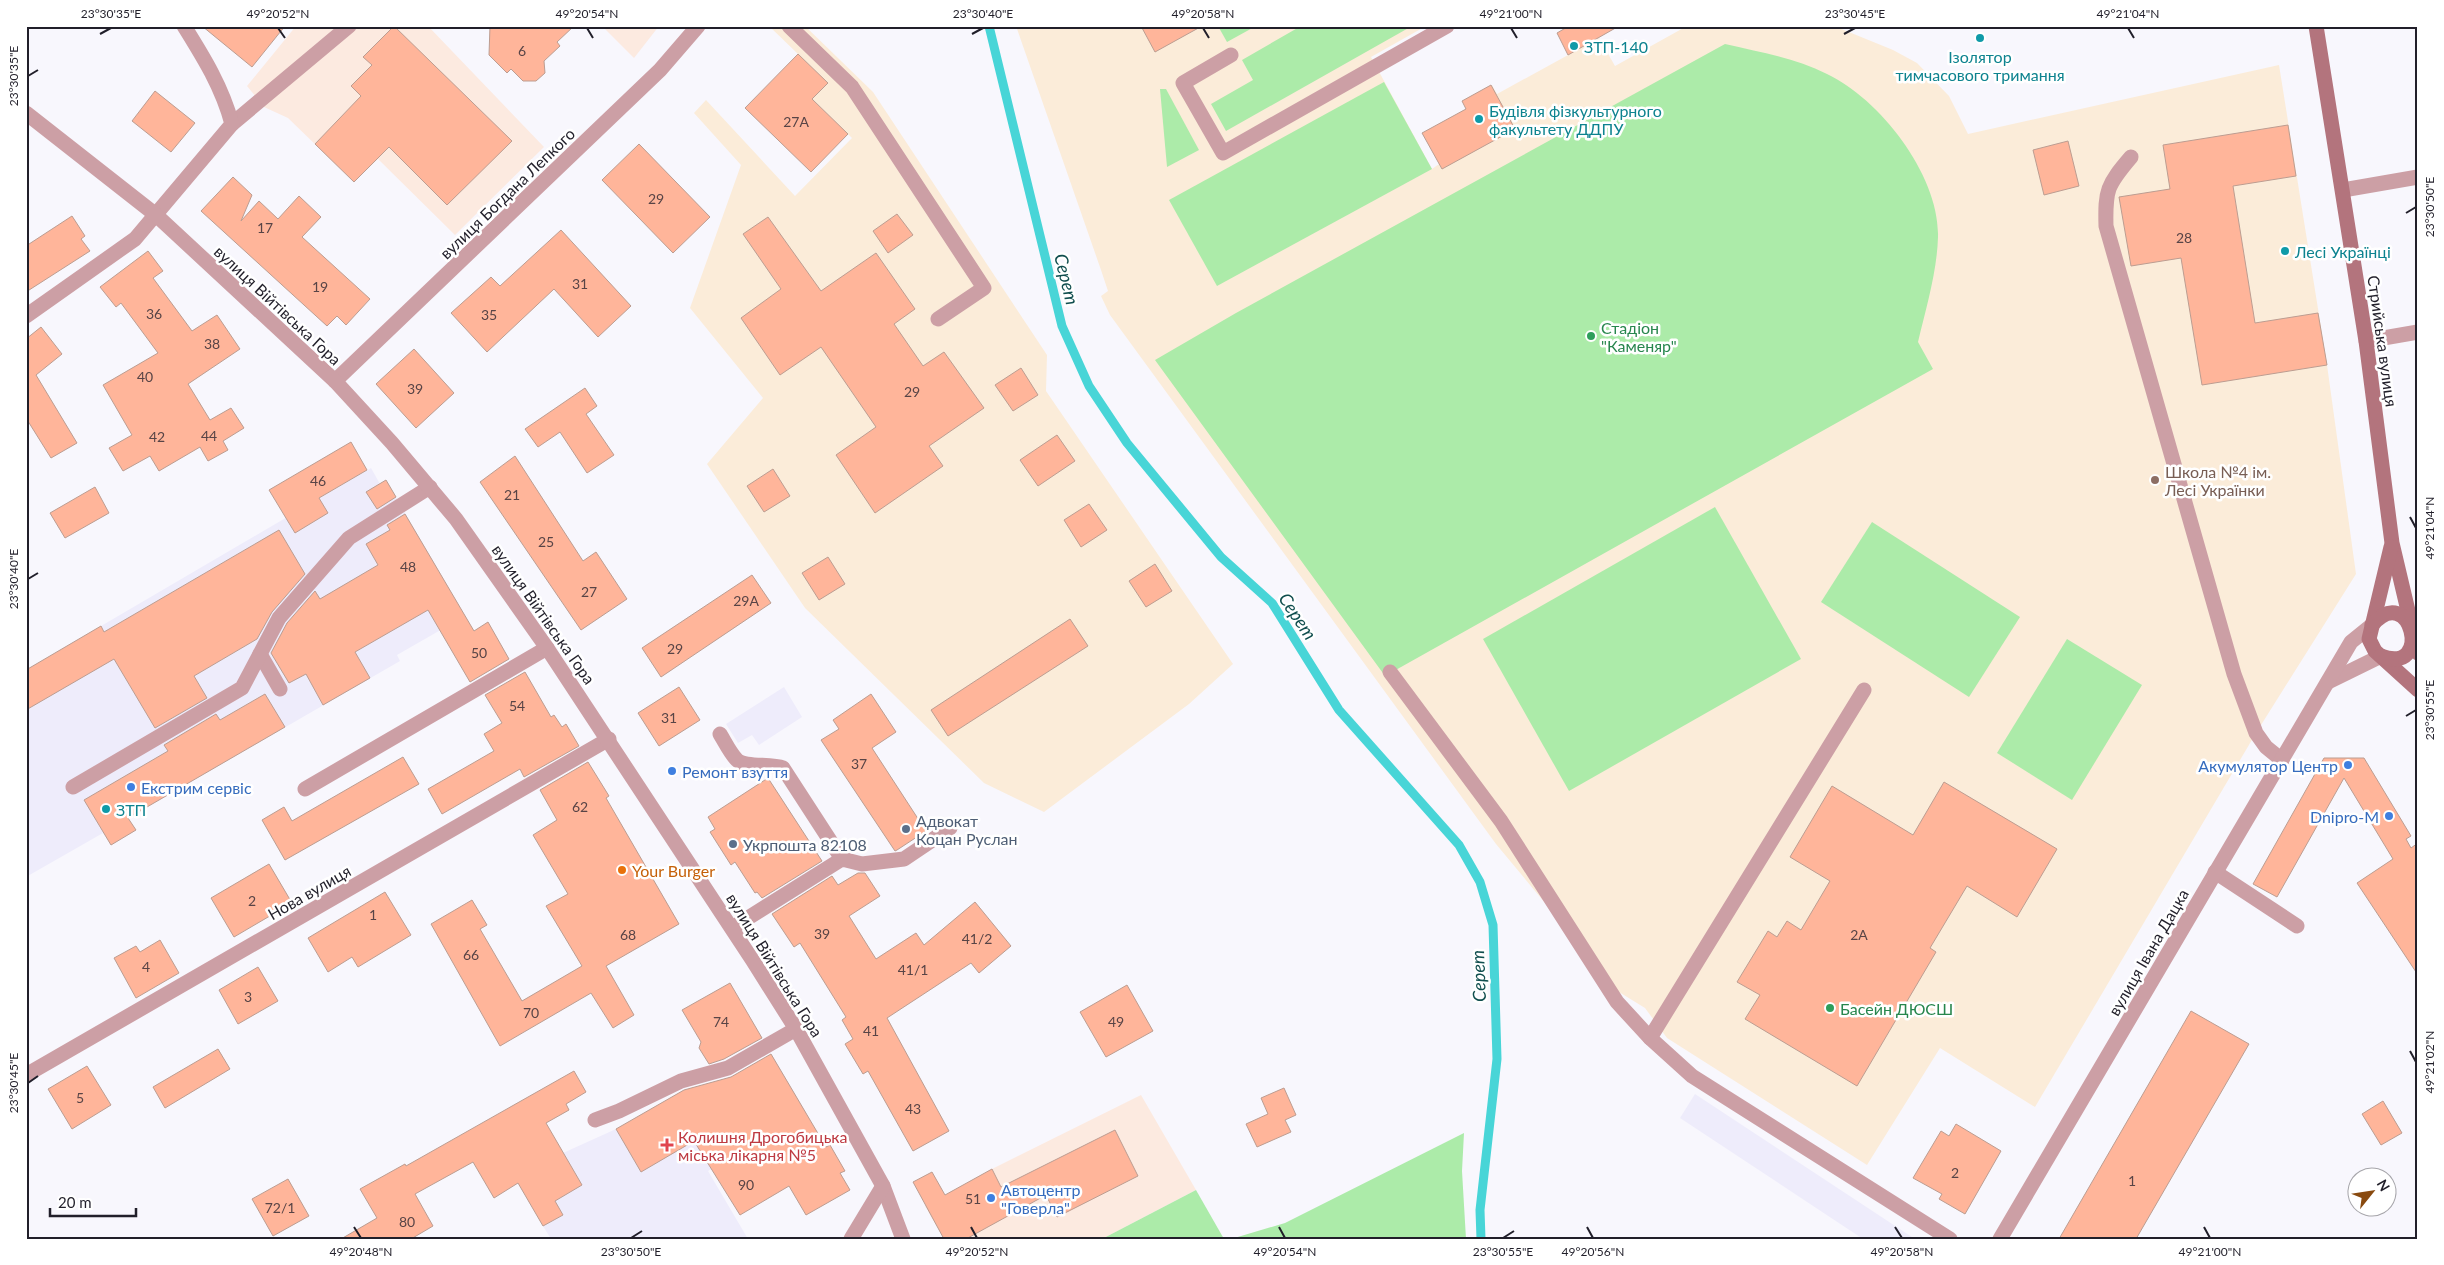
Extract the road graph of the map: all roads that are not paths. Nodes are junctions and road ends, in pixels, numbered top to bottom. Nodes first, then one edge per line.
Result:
1 (184, 26) edge
2 (349, 26) edge
3 (698, 26) edge
4 (789, 26) edge
5 (1447, 26) edge
6 (2316, 26) edge
7 (1232, 55) dead end
8 (26, 113) edge
9 (232, 124) junction
10 (2131, 157) dead end
11 (2418, 177) edge
12 (2343, 190) junction
13 (156, 215) junction
14 (26, 316) edge
15 (938, 319) dead end
16 (2418, 332) edge
17 (2366, 341) junction
18 (335, 381) junction
19 (430, 487) junction
20 (2392, 543) junction
21 (2372, 625) junction
22 (2413, 631) junction
23 (547, 648) junction
24 (2418, 653) edge
25 (260, 654) junction
26 (2381, 656) junction
27 (1390, 672) dead end
28 (2328, 682) junction
29 (280, 689) dead end
30 (1864, 690) dead end
31 (2418, 690) edge
32 (720, 734) dead end
33 (609, 740) junction
34 (2282, 760) junction
35 (73, 786) dead end
36 (304, 789) dead end
37 (950, 828) dead end
38 (842, 859) junction
39 (2215, 872) junction
40 (2297, 926) dead end
41 (732, 928) junction
42 (796, 1029) junction
43 (1650, 1038) junction
44 (26, 1075) edge
45 (595, 1120) dead end
46 (883, 1186) junction
47 (851, 1239) edge
48 (903, 1239) edge
49 (1950, 1239) edge
50 (2000, 1239) edge

1 - 9 street
2 - 9 street
3 - 18 street, вулиця Богдана Лепкого
4 - 15 street
5 - 7 street
6 - 12 main road, Стрийська вулиця
8 - 13 street, вулиця Війтівська Гора
9 - 13 street
10 - 34 street
11 - 12 street
12 - 17 main road, Стрийська вулиця
13 - 14 street
13 - 18 street, вулиця Війтівська Гора
16 - 17 street
17 - 20 main road, Стрийська вулиця
18 - 19 street, вулиця Війтівська Гора
19 - 23 street, вулиця Війтівська Гора
19 - 25 street
20 - 21 main road, Стрийська вулиця
20 - 22 main road, Стрийська вулиця
21 - 22 main road
21 - 26 main road, Стрийська вулиця
21 - 28 street, вулиця Івана Дацка
22 - 24 main road, Стрийська вулиця
22 - 26 main road
23 - 33 street, вулиця Війтівська Гора
23 - 36 street
25 - 29 street
25 - 35 street
26 - 28 street
26 - 31 main road, Стрийська вулиця
27 - 43 street
28 - 34 street, вулиця Івана Дацка
30 - 43 street
32 - 38 street
33 - 41 street, вулиця Війтівська Гора
33 - 44 street, Нова вулиця
34 - 39 street, вулиця Івана Дацка
37 - 38 street
38 - 41 street
39 - 40 street
39 - 50 street, вулиця Івана Дацка
41 - 42 street, вулиця Війтівська Гора
42 - 45 street
42 - 46 street, вулиця Війтівська Гора
43 - 49 street
46 - 47 street
46 - 48 street, вулиця Війтівська Гора

